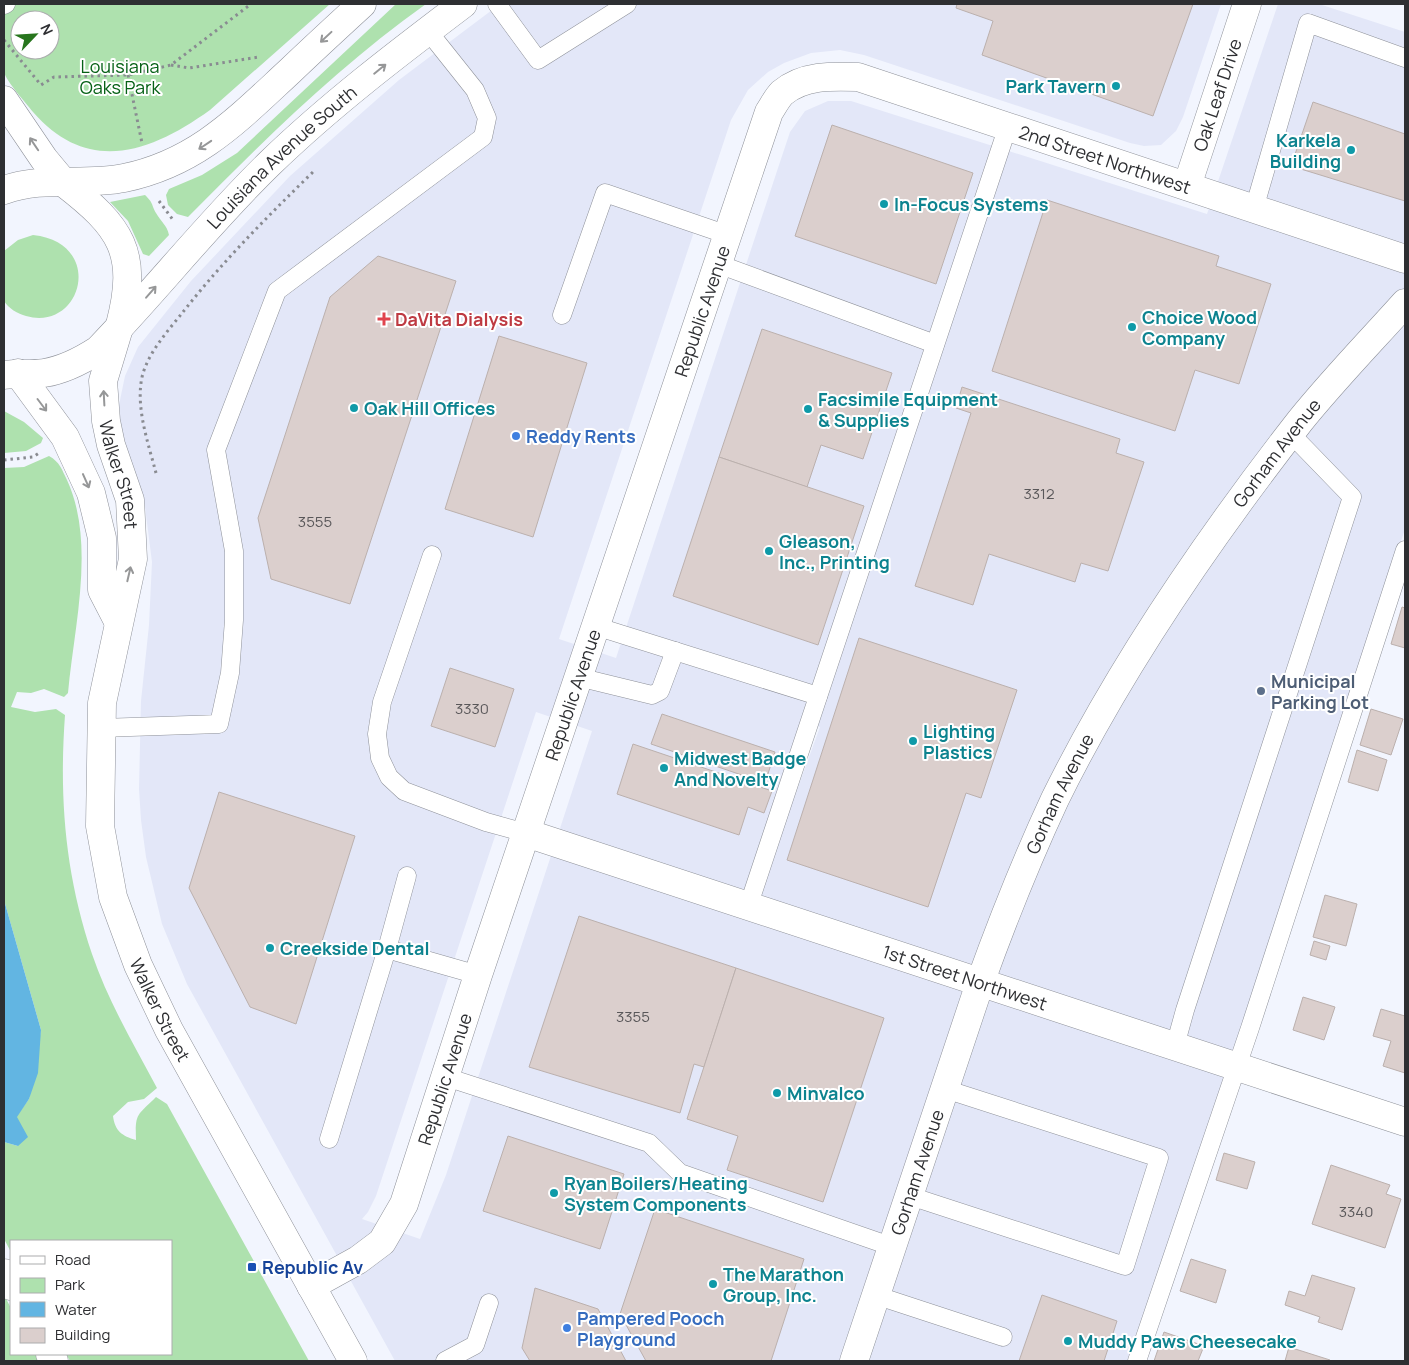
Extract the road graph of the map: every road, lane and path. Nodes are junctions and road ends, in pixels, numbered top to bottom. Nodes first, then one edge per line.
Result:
1 (251, 4) edge
2 (362, 4) edge
3 (463, 4) edge
4 (497, 4) edge
5 (627, 4) edge
6 (1247, 4) edge
7 (428, 30) junction
8 (4, 40) edge
9 (268, 56) dead end
10 (1405, 58) edge
11 (171, 65) junction
12 (128, 75) junction
13 (803, 81) joint
14 (4, 100) edge
15 (1008, 126) junction
16 (142, 144) dead end
17 (315, 170) dead end
18 (64, 183) junction
19 (1188, 186) junction
20 (4, 190) edge
21 (156, 195) dead end
22 (1254, 209) junction
23 (176, 223) dead end
24 (728, 235) junction
25 (1405, 259) edge
26 (718, 264) junction
27 (1405, 302) edge
28 (562, 315) dead end
29 (119, 328) junction
30 (935, 344) junction
31 (8, 371) edge
32 (1291, 434) junction
33 (40, 452) dead end
34 (4, 460) edge
35 (157, 478) dead end
36 (1405, 550) edge
37 (432, 555) dead end
38 (118, 621) junction
39 (595, 626) junction
40 (674, 651) junction
41 (578, 677) junction
42 (818, 696) junction
43 (102, 728) junction
44 (526, 833) junction
45 (407, 876) dead end
46 (748, 907) junction
47 (387, 949) junction
48 (478, 974) junction
49 (980, 983) junction
50 (1175, 1046) junction
51 (1236, 1066) junction
52 (446, 1076) junction
53 (945, 1089) junction
54 (1405, 1122) edge
55 (330, 1139) dead end
56 (910, 1196) junction
57 (893, 1247) junction
58 (4, 1273) edge
59 (10, 1284) edge
60 (311, 1286) junction
61 (875, 1295) junction
62 (489, 1303) dead end
63 (1002, 1337) dead end
64 (353, 1361) edge
65 (445, 1361) edge
66 (854, 1361) edge
67 (1137, 1361) edge

1 - 11 path
2 -> 18 main road
3 - 7 main road, Louisiana Avenue South
4 - 5 lane
6 - 19 main road, Oak Leaf Drive
29 -> 7 main road, Louisiana Avenue South
7 - 43 lane
8 - 12 path
9 - 11 path
10 - 22 lane
11 - 12 path
12 - 16 path
13 - 15 main road, 2nd Street Northwest
13 - 24 main road, Republic Avenue
18 -> 14 main road
15 - 19 main road, 2nd Street Northwest
15 - 30 lane
17 - 35 path
18 - 20 main road
18 - 29 main road, Walker Street
19 - 22 main road, 2nd Street Northwest
21 - 23 path
22 - 25 main road, 2nd Street Northwest
24 - 26 main road, Republic Avenue
24 - 28 lane
26 - 30 lane
26 - 39 main road, Republic Avenue
27 - 32 main road, Gorham Avenue
29 - 31 main road, Louisiana Avenue South
38 -> 29 main road, Walker Street
30 - 42 lane
31 -> 38 main road, Walker Street
32 - 49 main road, Gorham Avenue
32 - 50 lane
33 - 34 path
36 - 51 lane
37 - 44 lane
38 - 43 main road, Walker Street
39 - 40 lane
39 - 41 main road, Republic Avenue
40 - 41 lane
40 - 42 lane
41 - 44 main road, Republic Avenue
42 - 46 lane
43 - 60 main road, Walker Street
44 - 46 main road, 1st Street Northwest
44 - 48 main road, Republic Avenue
45 - 47 lane
46 - 49 main road, 1st Street Northwest
47 - 48 lane
47 - 55 lane
48 - 52 main road, Republic Avenue
49 - 50 main road, 1st Street Northwest
49 - 53 main road, Gorham Avenue
50 - 51 main road, 1st Street Northwest
51 - 54 main road, 1st Street Northwest
51 - 67 lane
52 - 57 lane
52 - 60 main road, Republic Avenue
53 - 56 main road, Gorham Avenue
53 - 56 lane
56 - 57 main road, Gorham Avenue
57 - 61 main road, Gorham Avenue
58 - 59 main road
60 - 64 main road, Walker Street
61 - 63 lane
61 - 66 main road, Gorham Avenue
62 - 65 lane

